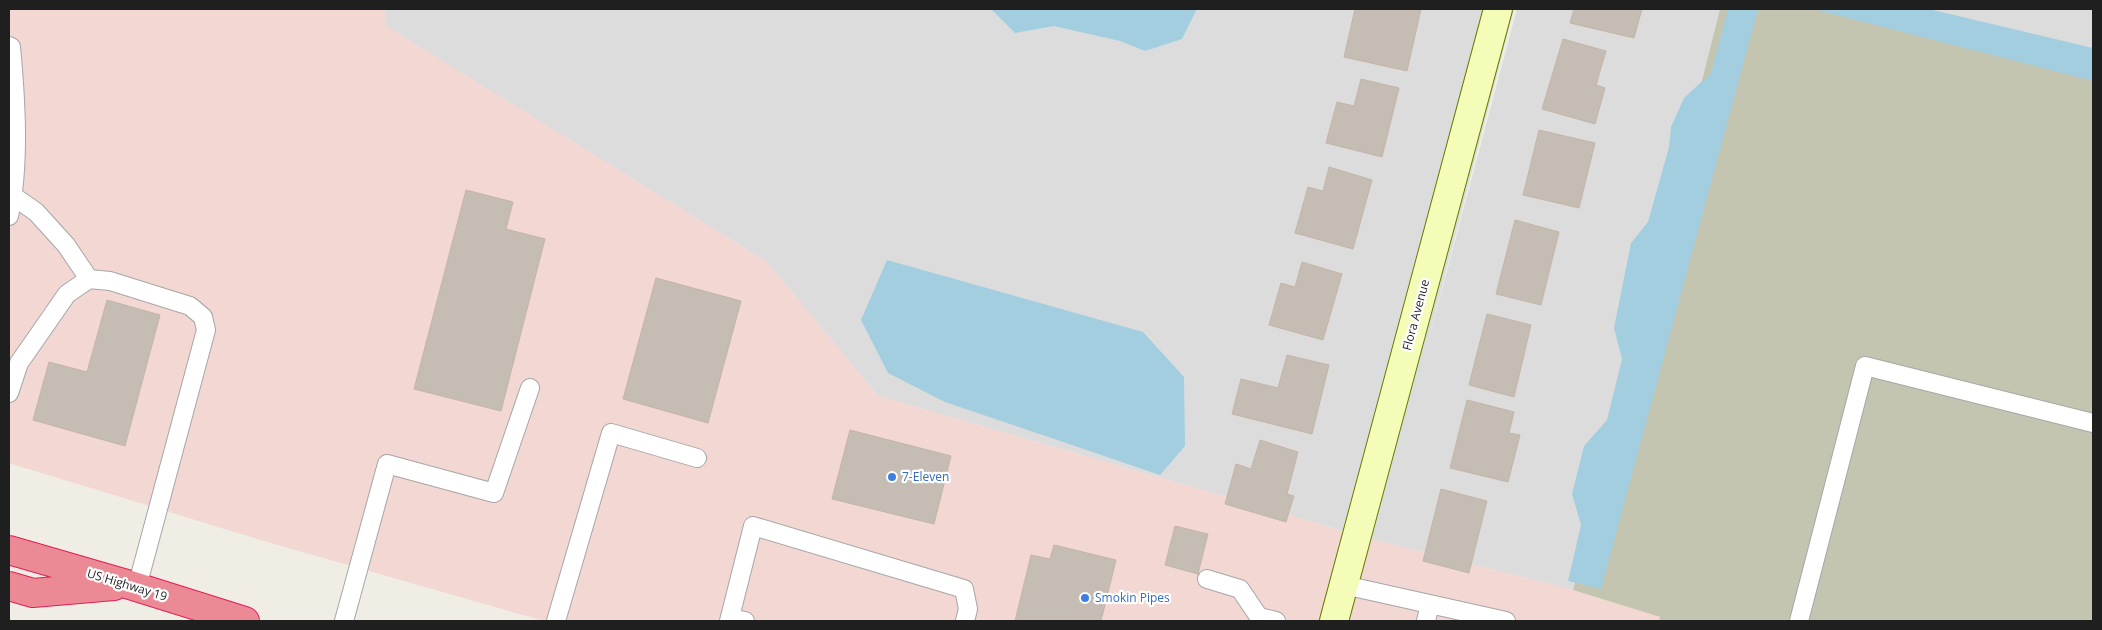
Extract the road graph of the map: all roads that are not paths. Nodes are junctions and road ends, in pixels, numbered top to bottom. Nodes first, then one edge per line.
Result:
1 (1498, 9) edge
2 (9, 46) edge
3 (13, 196) junction
4 (9, 216) edge
5 (89, 279) junction
6 (530, 388) dead end
7 (9, 393) edge
8 (2093, 423) edge
9 (697, 458) dead end
10 (9, 550) edge
11 (1208, 579) dead end
12 (1344, 585) junction
13 (9, 586) edge
14 (134, 586) junction
15 (1428, 613) edge
16 (735, 620) edge
17 (1264, 620) edge
18 (244, 621) edge
19 (344, 621) edge
20 (556, 621) edge
21 (965, 621) edge
22 (1334, 621) edge
23 (1506, 621) edge
24 (1799, 621) edge

1 - 12 street, Flora Avenue
2 - 3 lane
3 - 4 lane
3 - 5 lane
5 - 7 lane
5 - 14 lane
6 - 19 lane
8 - 24 lane
9 - 20 lane
10 - 14 highway, US Highway 19
11 - 17 lane
12 - 15 lane
12 - 22 street, Flora Avenue
13 - 14 highway
14 - 18 highway, US Highway 19
15 - 23 lane
16 - 21 lane

